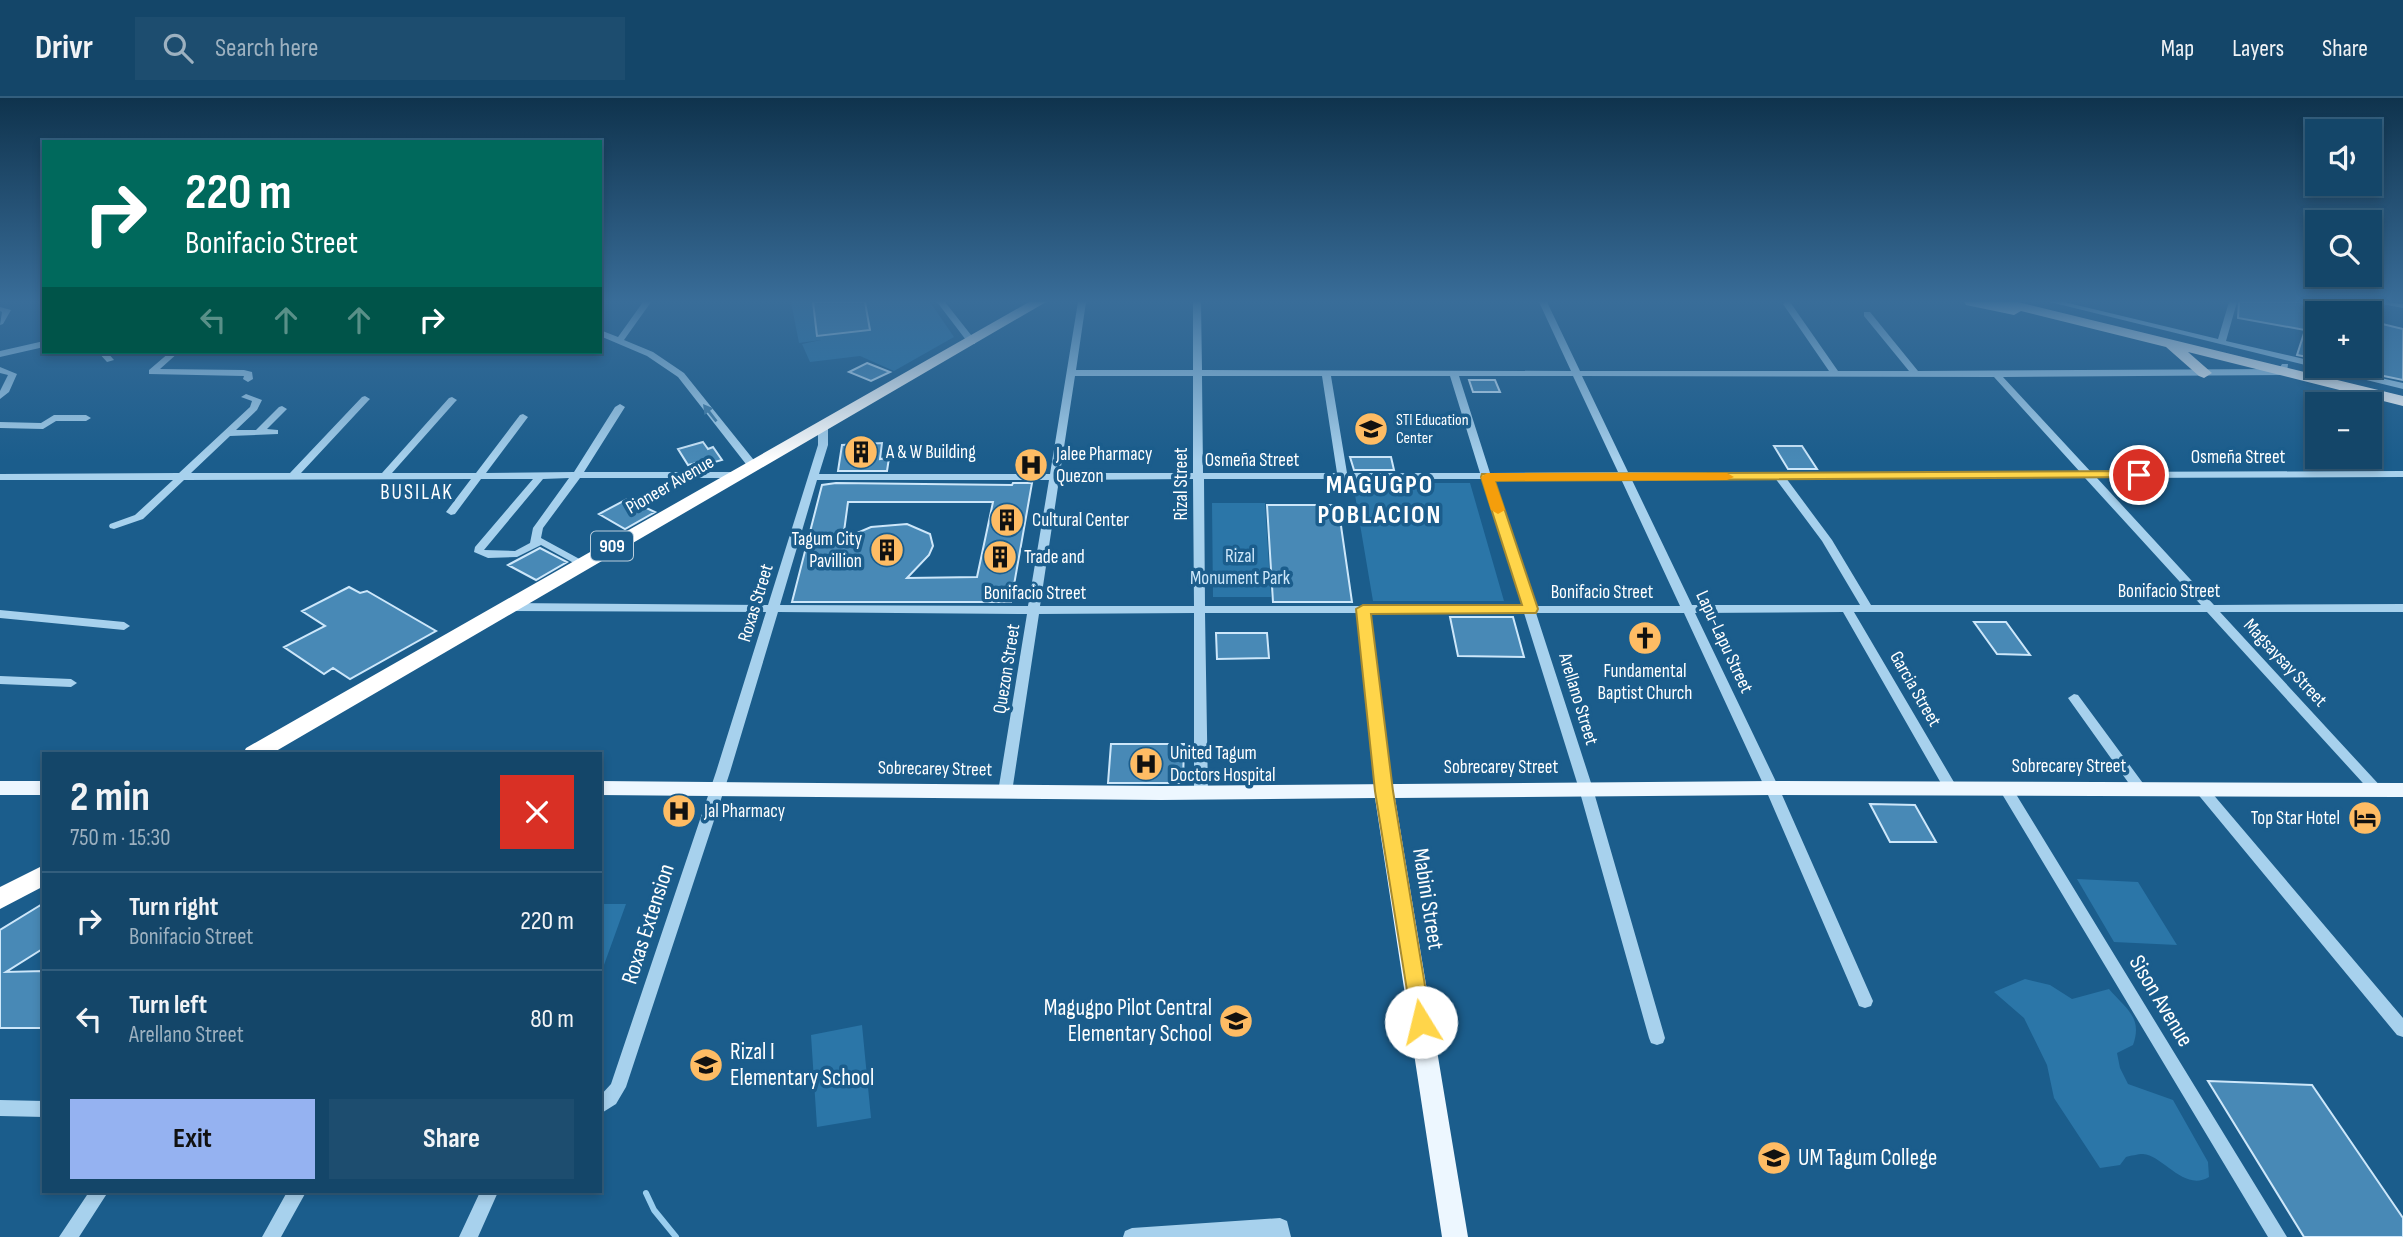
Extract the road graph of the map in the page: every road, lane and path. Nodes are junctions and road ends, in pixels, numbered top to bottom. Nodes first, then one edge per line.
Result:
1 (105, 355) edge
2 (171, 355) edge
3 (650, 355) edge
4 (949, 355) edge
5 (1075, 355) edge
6 (1198, 355) edge
7 (1569, 355) edge
8 (1823, 355) edge
9 (1901, 355) edge
10 (2181, 355) edge
11 (2221, 355) edge
12 (2228, 355) edge
13 (2274, 355) edge
14 (110, 360) dead end
15 (2305, 363) edge
16 (2284, 369) junction
17 (0, 370) edge
18 (1073, 373) junction
19 (1835, 373) junction
20 (2204, 373) junction
21 (1198, 374) junction
22 (1326, 374) junction
23 (1454, 374) junction
24 (1916, 374) junction
25 (1996, 374) junction
26 (1578, 375) junction
27 (2369, 378) edge
28 (248, 379) dead end
29 (2403, 386) edge
30 (0, 396) edge
31 (2403, 396) edge
32 (247, 397) dead end
33 (365, 399) dead end
34 (452, 400) dead end
35 (2403, 401) edge
36 (66, 407) dead end
37 (620, 407) dead end
38 (282, 409) dead end
39 (523, 417) dead end
40 (54, 418) junction
41 (86, 418) dead end
42 (0, 425) edge
43 (823, 426) junction
44 (275, 432) dead end
45 (228, 433) junction
46 (258, 433) junction
47 (745, 465) junction
48 (386, 474) junction
49 (2403, 474) edge
50 (294, 475) junction
51 (479, 475) junction
52 (541, 475) junction
53 (577, 475) junction
54 (2086, 475) junction
55 (1779, 476) junction
56 (0, 477) edge
57 (183, 477) junction
58 (814, 477) junction
59 (1343, 477) junction
60 (1487, 477) junction
61 (1624, 477) junction
62 (1056, 478) junction
63 (1198, 478) junction
64 (451, 512) dead end
65 (114, 526) dead end
66 (535, 542) junction
67 (581, 564) junction
68 (506, 607) junction
69 (1846, 608) junction
70 (1867, 608) junction
71 (2210, 608) junction
72 (2403, 608) edge
73 (1199, 609) junction
74 (1363, 609) junction
75 (1531, 609) junction
76 (1688, 609) junction
77 (772, 610) junction
78 (1034, 611) junction
79 (0, 614) edge
80 (124, 626) dead end
81 (0, 680) edge
82 (71, 683) dead end
83 (2074, 698) dead end
84 (257, 752) edge
85 (0, 788) edge
86 (42, 788) edge
87 (602, 788) edge
88 (1586, 789) junction
89 (1772, 789) junction
90 (1951, 789) junction
91 (2006, 789) junction
92 (2140, 789) junction
93 (2201, 789) junction
94 (716, 790) junction
95 (2377, 790) junction
96 (2403, 790) edge
97 (1384, 791) junction
98 (1005, 792) junction
99 (1201, 793) junction
100 (42, 875) edge
101 (0, 899) edge
102 (1865, 1002) dead end
103 (2403, 1030) edge
104 (1657, 1038) dead end
105 (602, 1104) edge
106 (0, 1108) edge
107 (42, 1109) edge
108 (98, 1193) edge
109 (295, 1193) edge
110 (489, 1193) edge
111 (68, 1237) edge
112 (271, 1237) edge
113 (468, 1237) edge
114 (1132, 1237) edge
115 (1282, 1237) edge
116 (1455, 1237) edge
117 (2278, 1237) edge

1 - 14 street
2 - 28 street
47 -> 3 street
4 - 43 highway, Pioneer Avenue / 909
5 - 18 street, Quezon Street
6 - 21 street, Rizal Street
7 - 26 street, Lapu-Lapu Street
8 - 19 street
9 - 24 street
10 - 20 highway
11 - 16 highway
12 - 16 highway
13 - 15 street
16 - 20 street
16 - 31 highway
16 - 35 highway
17 - 30 street
18 - 21 street
18 - 62 street, Quezon Street
19 - 24 street
19 - 26 street
20 - 25 street
21 - 22 street
21 - 63 street, Rizal Street
22 - 23 street
22 - 59 street
23 - 26 street
23 - 60 street, Arellano Street
24 - 25 street
25 - 54 street, Magsaysay Street
26 - 61 street, Lapu-Lapu Street
27 - 29 street
32 - 45 street
33 - 50 street
34 - 48 street
36 - 40 street
37 - 53 street
38 - 46 street
39 - 51 street
40 - 41 street
40 - 42 street
43 - 47 highway, Pioneer Avenue / 909
43 - 58 street, Roxas Street
44 - 46 street
45 - 46 street
45 - 57 street
47 - 53 street
47 - 67 highway, Pioneer Avenue / 909
48 - 50 street
48 - 51 street
49 - 54 street, Osmeña Street
50 - 57 street
51 - 52 street
51 - 64 street
52 - 53 street
52 - 66 street
53 - 66 street
54 - 55 street, Osmeña Street
54 - 71 street, Magsaysay Street
55 - 61 street, Osmeña Street
55 - 70 street
56 - 57 street
57 - 65 street
58 - 62 street, Osmeña Street
58 - 77 street, Roxas Street
59 - 60 street, Osmeña Street
59 - 63 street, Osmeña Street
60 - 61 street, Osmeña Street
60 - 75 street, Arellano Street
61 - 76 street, Lapu-Lapu Street
62 - 63 street, Osmeña Street
62 - 78 street, Quezon Street
63 - 73 street, Rizal Street
66 - 67 street
67 - 68 highway, Pioneer Avenue / 909
68 - 77 street, Bonifacio Street
68 - 84 highway, Pioneer Avenue / 909
69 - 70 street, Bonifacio Street
69 - 76 street, Bonifacio Street
69 - 90 street, Garcia Street
70 - 71 street, Bonifacio Street
71 - 72 street, Bonifacio Street
71 - 95 street, Magsaysay Street
73 - 74 street, Bonifacio Street
73 - 78 street, Bonifacio Street
73 - 99 street, Rizal Street
74 - 75 street, Bonifacio Street
74 - 97 street, Mabini Street
75 - 76 street, Bonifacio Street
75 - 88 street, Arellano Street
76 - 89 street, Lapu-Lapu Street
77 - 78 street, Bonifacio Street
77 - 94 street, Roxas Street
78 - 98 street, Quezon Street
79 - 80 street
81 - 82 street
83 - 92 street
85 - 86 main road
87 - 94 main road, Sobrecarey Street
88 - 89 main road, Sobrecarey Street
88 - 97 main road, Sobrecarey Street
88 - 104 street, Arellano Street
89 - 90 main road, Sobrecarey Street
89 - 102 street, Lapu-Lapu Street
90 - 91 main road, Sobrecarey Street
91 - 92 main road, Sobrecarey Street
91 - 117 street, Sison Avenue
92 - 93 main road, Sobrecarey Street
93 - 95 main road, Sobrecarey Street
93 - 103 street
94 - 98 main road, Sobrecarey Street
94 - 105 street, Roxas Extension
95 - 96 main road, Sobrecarey Street
97 - 99 main road, Sobrecarey Street
97 - 116 main road, Mabini Street
98 - 99 main road, Sobrecarey Street
100 - 101 highway
106 - 107 street
108 - 111 street
109 - 112 street
110 - 113 street
114 - 115 street

